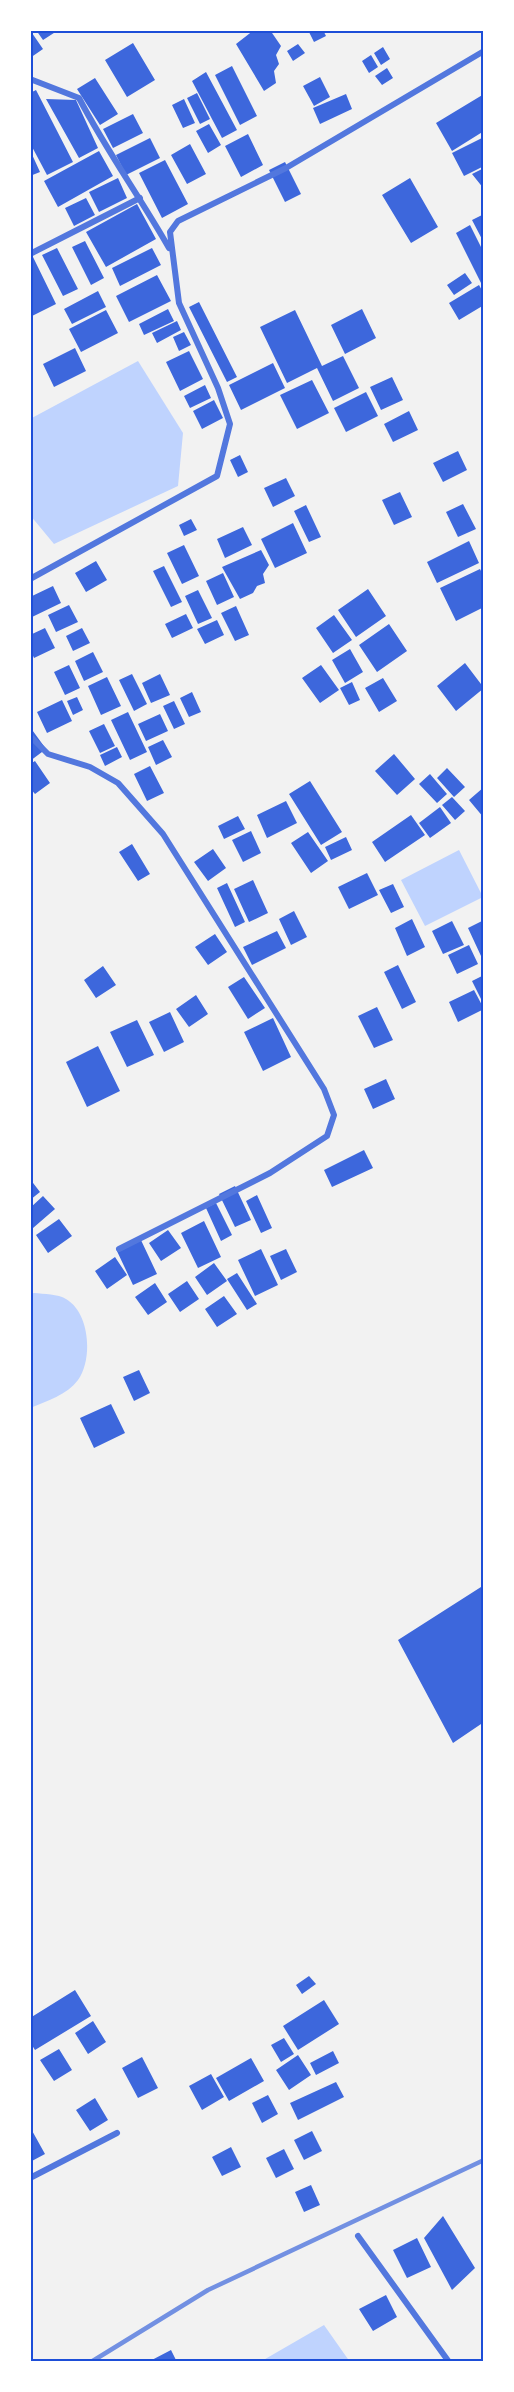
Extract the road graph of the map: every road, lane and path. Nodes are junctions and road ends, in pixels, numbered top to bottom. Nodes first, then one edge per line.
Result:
1 (484, 51) edge
2 (30, 79) edge
3 (140, 198) junction
4 (171, 251) junction
5 (30, 254) edge
6 (30, 579) edge
7 (30, 736) edge
8 (119, 1250) dead end
9 (117, 2133) dead end
10 (30, 2178) edge
11 (358, 2236) dead end
12 (449, 2362) edge

1 - 4 street
2 - 3 street
3 - 4 street
3 - 5 street
4 - 6 street
7 - 8 street
9 - 10 street
11 - 12 street

